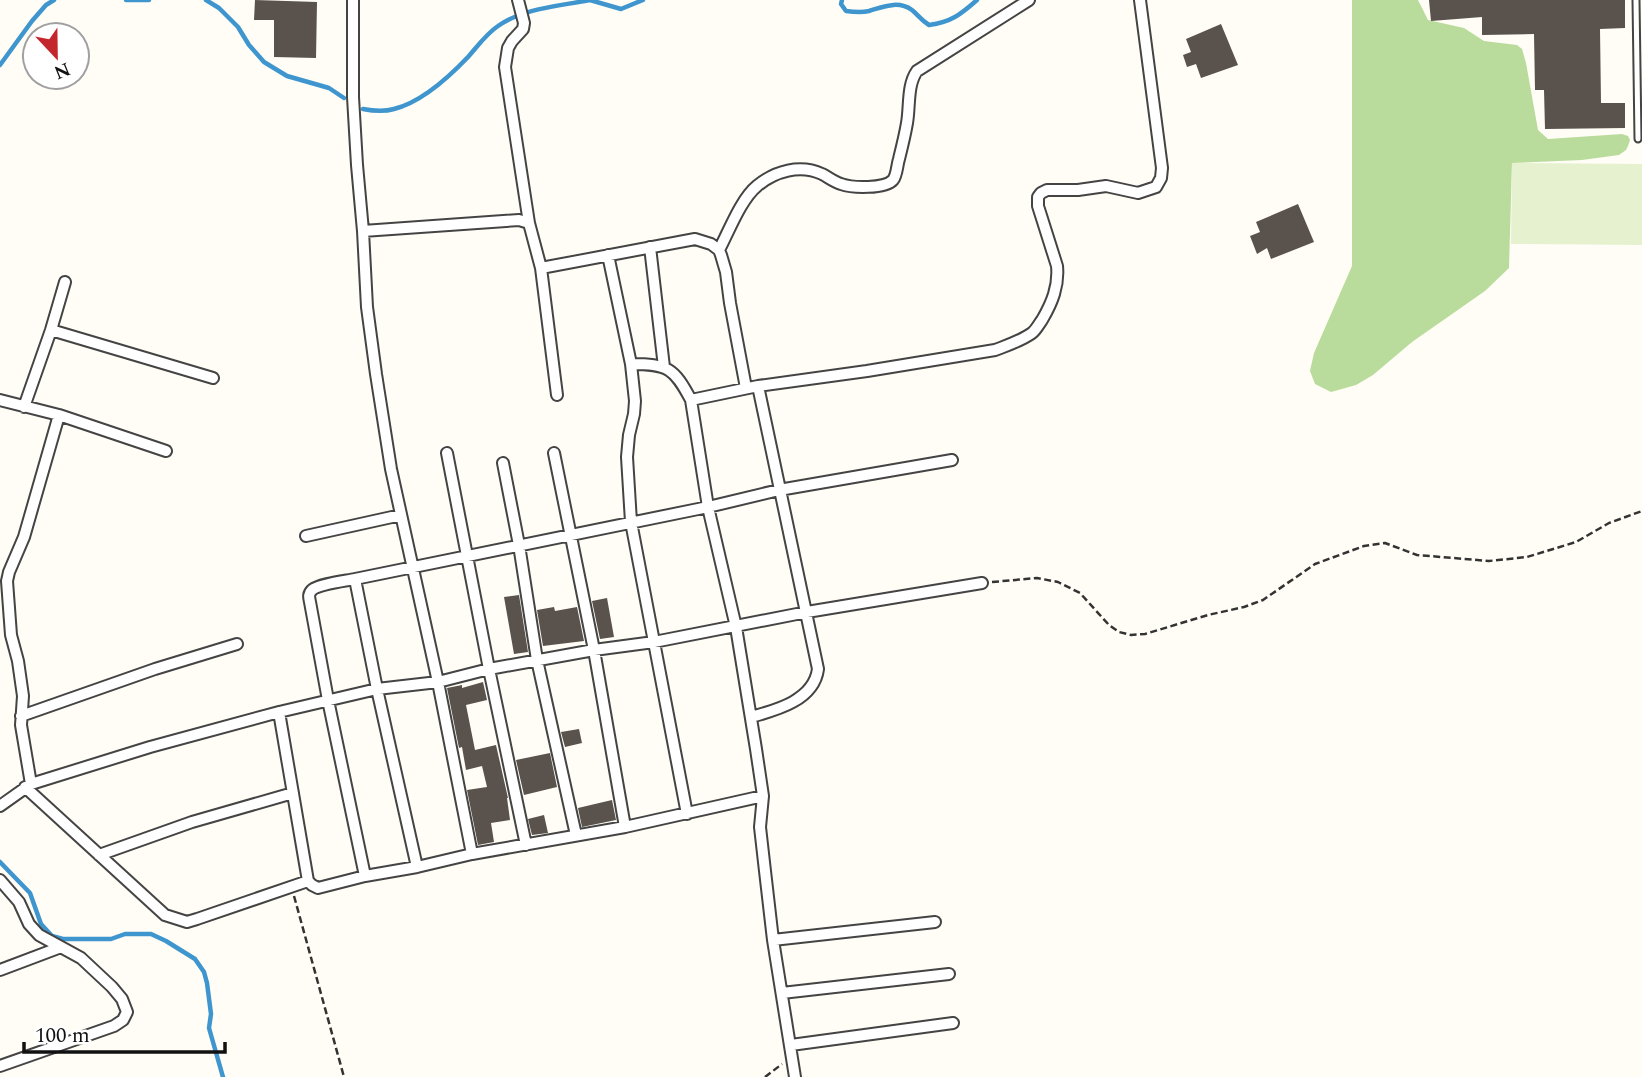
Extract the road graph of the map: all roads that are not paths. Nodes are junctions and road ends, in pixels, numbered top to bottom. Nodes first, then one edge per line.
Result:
1 (354, 0) edge
2 (1029, 0) edge
3 (1140, 0) edge
4 (1636, 0) edge
5 (518, 4) edge
6 (1638, 139) dead end
7 (529, 223) junction
8 (363, 231) junction
9 (650, 247) junction
10 (719, 250) junction
11 (608, 255) junction
12 (541, 268) junction
13 (65, 282) dead end
14 (51, 330) junction
15 (631, 364) junction
16 (664, 367) junction
17 (213, 378) dead end
18 (758, 386) junction
19 (746, 388) junction
20 (557, 395) dead end
21 (0, 400) edge
22 (691, 400) junction
23 (24, 407) junction
24 (59, 415) junction
25 (166, 451) dead end
26 (447, 453) dead end
27 (554, 453) dead end
28 (952, 460) dead end
29 (503, 463) dead end
30 (779, 490) junction
31 (708, 507) junction
32 (401, 515) junction
33 (631, 522) junction
34 (572, 534) junction
35 (306, 536) dead end
36 (519, 545) junction
37 (468, 557) junction
38 (412, 567) junction
39 (355, 579) junction
40 (982, 583) road end
41 (807, 612) junction
42 (736, 626) junction
43 (654, 642) junction
44 (237, 644) dead end
45 (594, 650) junction
46 (537, 660) junction
47 (489, 668) junction
48 (438, 682) junction
49 (377, 689) junction
50 (328, 700) junction
51 (279, 712) junction
52 (21, 716) junction
53 (751, 717) junction
54 (28, 786) junction
55 (293, 793) junction
56 (763, 796) junction
57 (0, 806) edge
58 (687, 814) junction
59 (625, 827) junction
60 (576, 835) junction
61 (526, 845) junction
62 (472, 854) junction
63 (99, 855) junction
64 (417, 867) junction
65 (365, 876) junction
66 (0, 880) edge
67 (309, 880) junction
68 (935, 922) dead end
69 (773, 940) junction
70 (61, 947) junction
71 (0, 970) edge
72 (949, 974) dead end
73 (782, 993) junction
74 (953, 1023) dead end
75 (791, 1051) junction
76 (0, 1066) edge
77 (795, 1077) edge

1 - 8 street
2 - 10 street
3 - 18 street
4 - 6 lane
5 - 7 street
7 - 8 street
7 - 12 street
8 - 32 street
9 - 10 street
9 - 11 street
9 - 16 street
10 - 19 street
11 - 12 street
11 - 15 street
12 - 20 street
13 - 14 street
14 - 17 street
14 - 23 street
15 - 16 street
15 - 33 street
16 - 22 street
18 - 19 street
18 - 30 street
19 - 22 street
21 - 23 street
22 - 31 street
23 - 24 street
24 - 25 street
24 - 52 street
26 - 37 street
27 - 34 street
28 - 30 street
29 - 36 street
30 - 31 street
30 - 41 street
31 - 33 street
31 - 42 street
32 - 35 street
32 - 38 street
33 - 34 street
33 - 43 street
34 - 36 street
34 - 45 street
36 - 37 street
36 - 46 street
37 - 38 street
37 - 47 street
38 - 39 street
38 - 48 street
39 - 49 street
39 - 50 street
40 - 41 street
41 - 42 street
41 - 53 street
42 - 43 street
42 - 53 street
43 - 45 street
43 - 58 street
44 - 52 street
45 - 46 street
45 - 59 street
46 - 47 street
46 - 60 street
47 - 48 street
47 - 61 street
48 - 49 street
48 - 62 street
49 - 50 street
49 - 64 street
50 - 51 street
50 - 65 street
51 - 54 street
51 - 55 street
52 - 54 street
53 - 56 street
54 - 57 street
54 - 63 street
55 - 63 street
55 - 67 street
56 - 58 street
56 - 69 street
58 - 59 street
59 - 60 street
60 - 61 street
61 - 62 street
62 - 64 street
63 - 67 street
64 - 65 street
65 - 67 street
66 - 70 street
68 - 69 street
69 - 73 street
70 - 71 street
70 - 76 street
72 - 73 street
73 - 75 street
74 - 75 street
75 - 77 street

